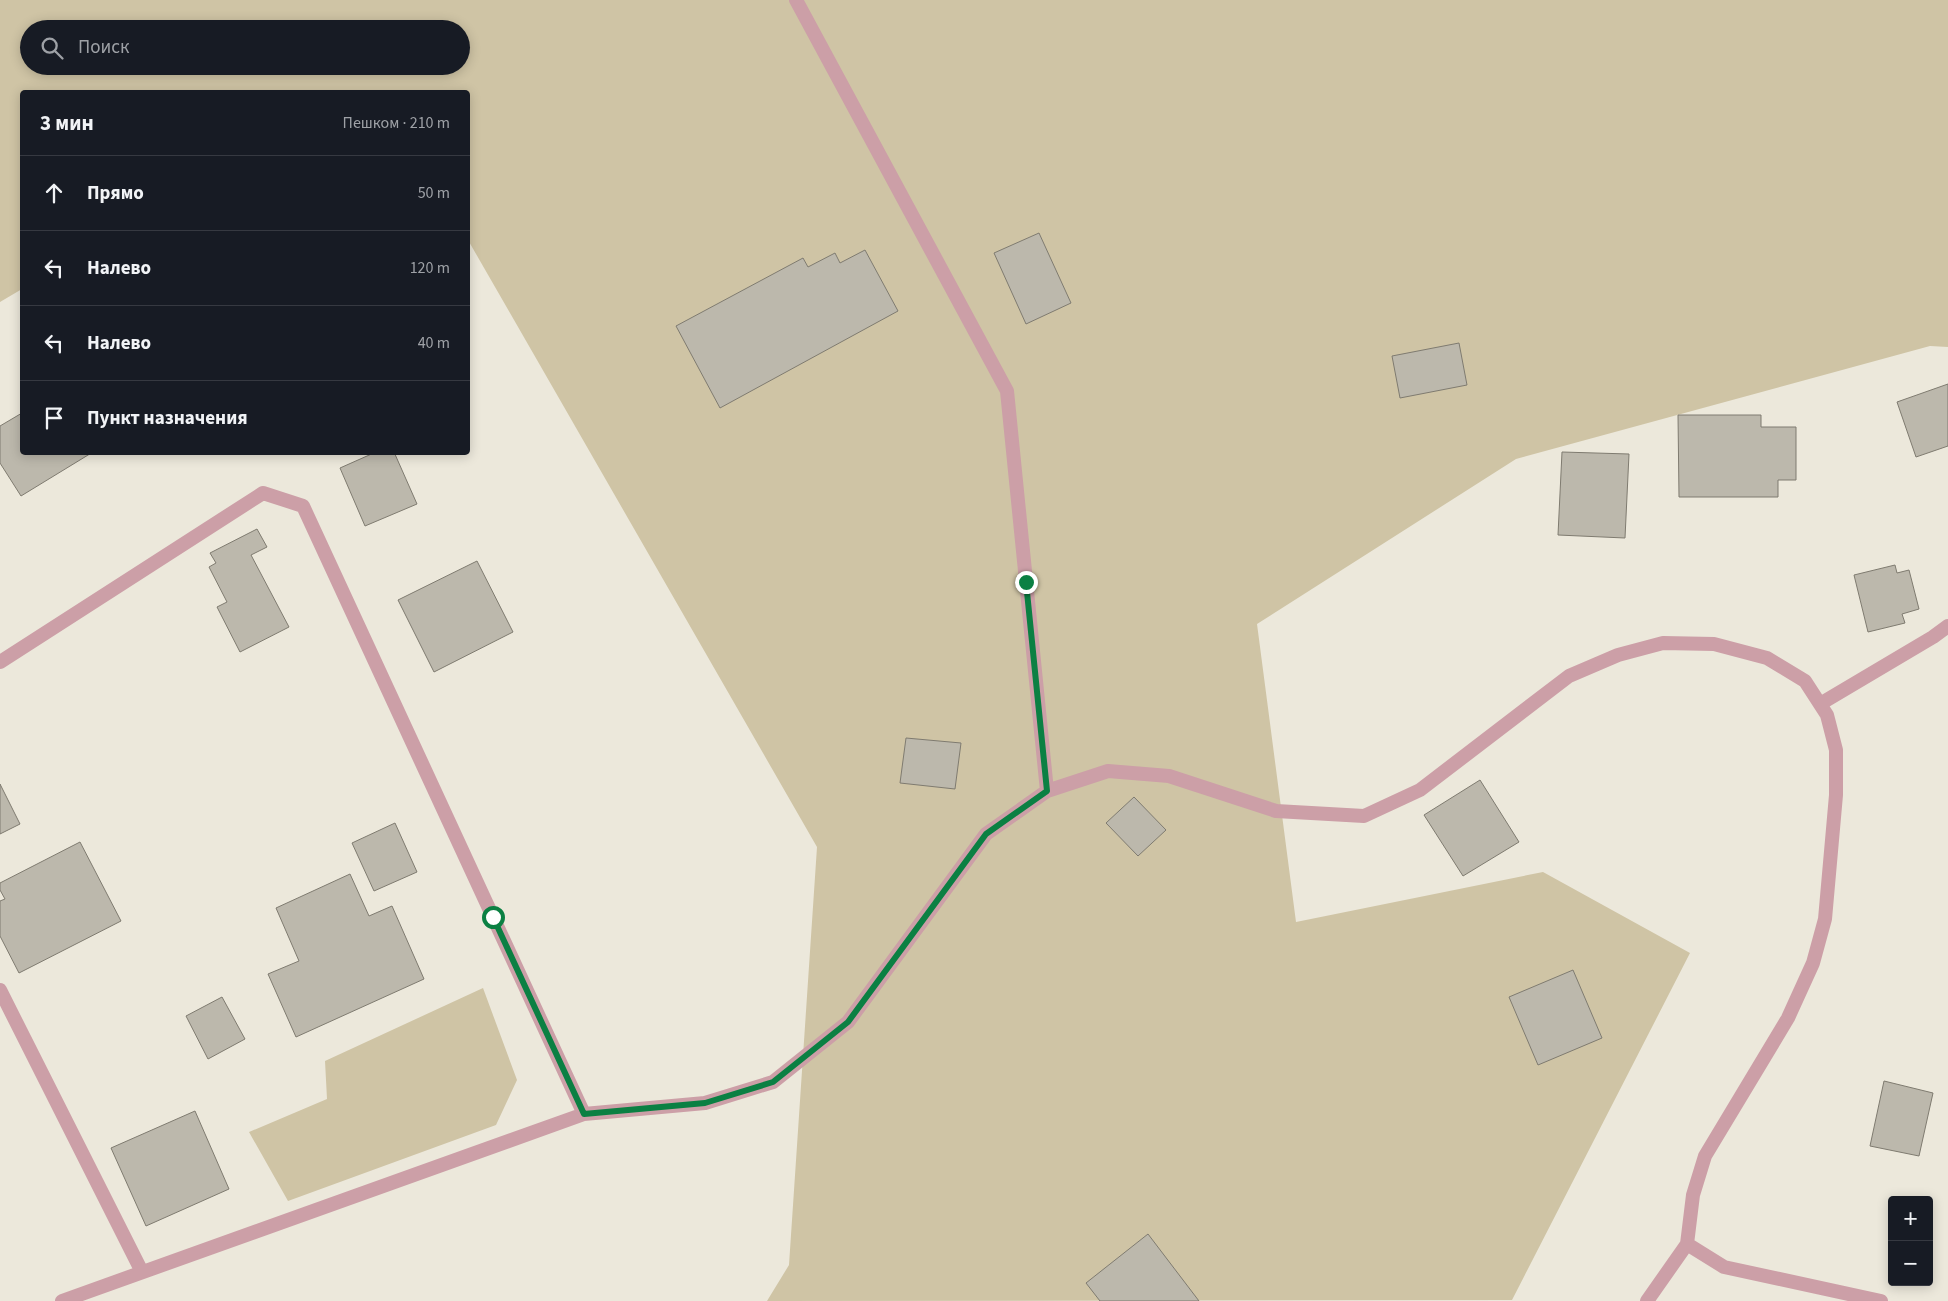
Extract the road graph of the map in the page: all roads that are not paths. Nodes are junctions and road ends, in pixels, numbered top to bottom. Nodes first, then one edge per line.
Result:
1 (796, 0) edge
2 (1948, 626) edge
3 (0, 662) edge
4 (1820, 704) junction
5 (1047, 791) junction
6 (0, 990) edge
7 (584, 1114) junction
8 (1687, 1244) junction
9 (142, 1272) junction
10 (62, 1301) edge
11 (1647, 1301) edge
12 (1881, 1301) edge

1 - 5 lane
2 - 4 lane
3 - 7 lane
4 - 5 lane
4 - 8 lane
5 - 7 lane
6 - 9 lane
7 - 9 lane
8 - 11 lane
8 - 12 lane
9 - 10 lane

